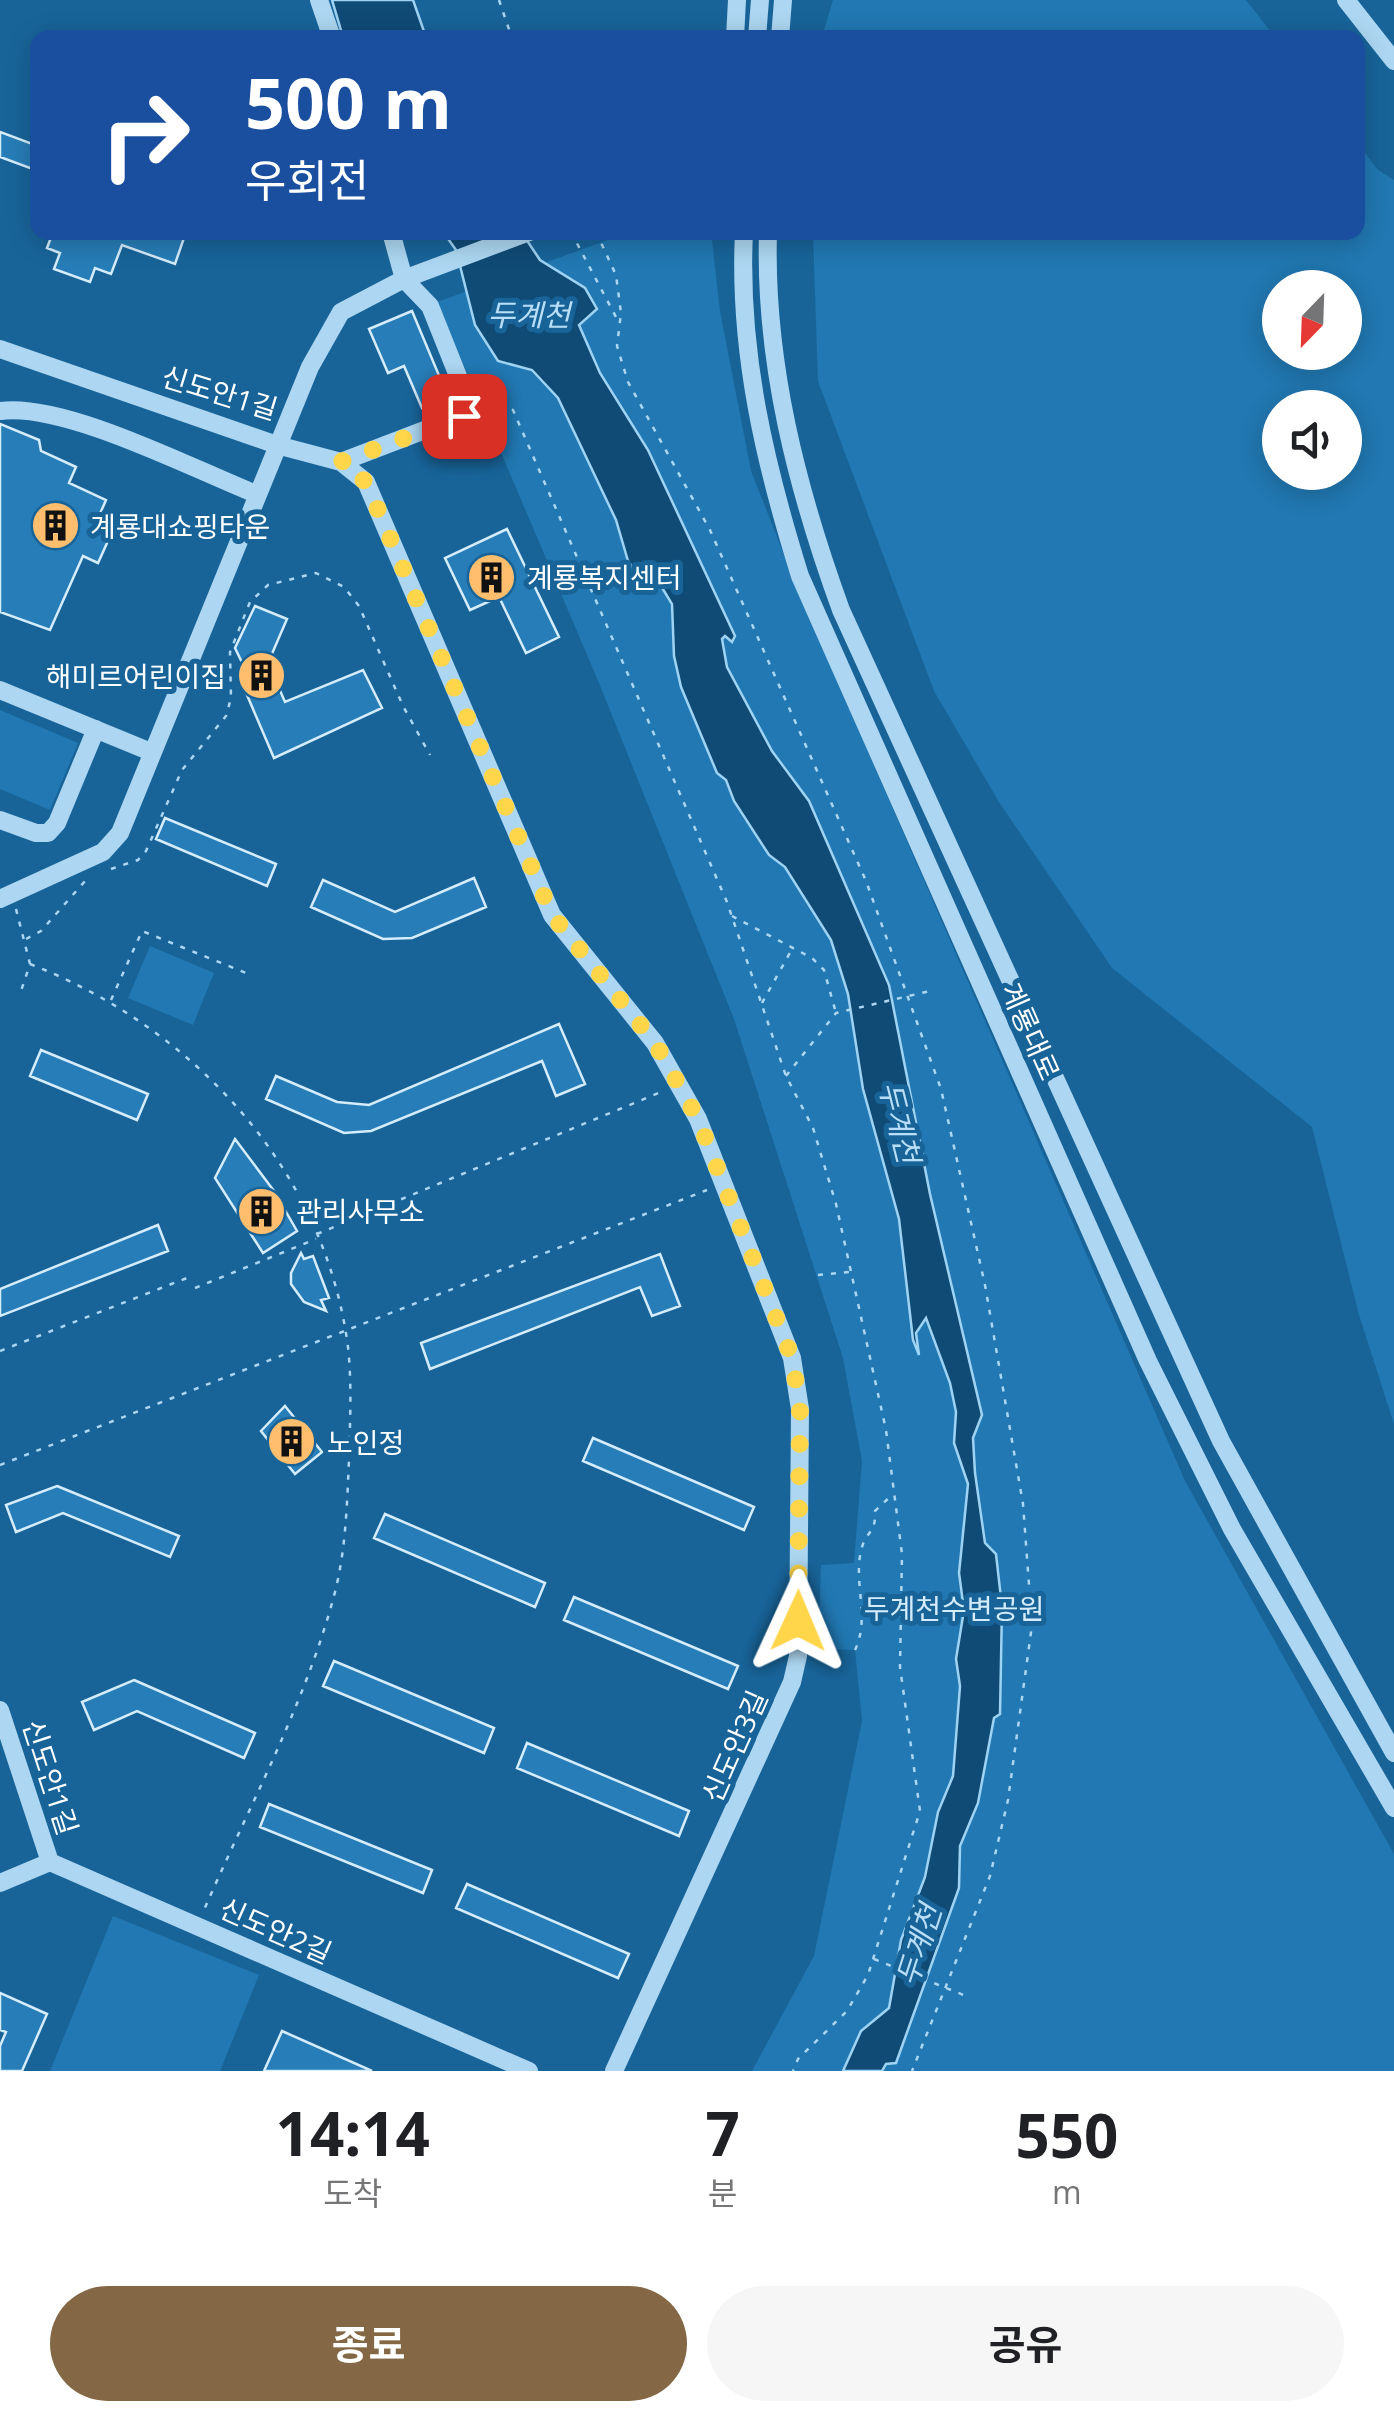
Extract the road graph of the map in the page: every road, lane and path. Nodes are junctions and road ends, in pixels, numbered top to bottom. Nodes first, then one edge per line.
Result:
1 (319, 0) edge
2 (499, 0) edge
3 (738, 0) edge
4 (760, 0) edge
5 (783, 0) edge
6 (1346, 0) edge
7 (329, 30) edge
8 (509, 30) edge
9 (736, 30) edge
10 (758, 30) edge
11 (781, 30) edge
12 (1394, 62) edge
13 (393, 240) edge
14 (507, 240) edge
15 (575, 240) edge
16 (600, 240) edge
17 (736, 240) edge
18 (744, 240) edge
19 (768, 240) edge
20 (743, 254) junction
21 (404, 279) junction
22 (620, 323) junction
23 (0, 348) edge
24 (458, 376) junction
25 (0, 411) edge
26 (278, 445) junction
27 (340, 462) junction
28 (256, 494) junction
29 (0, 690) edge
30 (96, 729) junction
31 (151, 752) junction
32 (430, 756) dead end
33 (0, 820) edge
34 (104, 872) dead end
35 (89, 878) dead end
36 (6, 896) edge
37 (731, 916) junction
38 (26, 939) junction
39 (793, 948) junction
40 (30, 964) junction
41 (251, 975) dead end
42 (930, 990) dead end
43 (20, 994) dead end
44 (908, 998) junction
45 (110, 1002) junction
46 (761, 1004) junction
47 (836, 1014) junction
48 (786, 1076) junction
49 (679, 1086) junction
50 (723, 1184) junction
51 (317, 1237) junction
52 (851, 1272) junction
53 (818, 1275) dead end
54 (192, 1276) dead end
55 (195, 1288) dead end
56 (344, 1331) junction
57 (0, 1351) edge
58 (0, 1465) edge
59 (894, 1492) junction
60 (854, 1650) dead end
61 (0, 1710) edge
62 (1394, 1754) edge
63 (1394, 1808) edge
64 (50, 1862) junction
65 (2, 1886) edge
66 (197, 1925) junction
67 (872, 1959) junction
68 (946, 1988) junction
69 (966, 1996) dead end
70 (529, 2071) edge
71 (614, 2071) edge
72 (794, 2071) edge
73 (912, 2071) edge

1 - 7 street
2 - 8 path
3 - 9 street
4 - 10 street
5 - 11 street
6 - 12 street
13 - 21 street
14 - 21 street, 신도안1길
15 - 22 path
16 - 22 path
17 - 20 street
18 - 20 street, 계룡대로
19 - 62 street, 계룡대로
20 - 63 street, 계룡대로
21 - 24 street
21 - 26 street, 신도안1길
22 - 44 path
23 - 26 street, 신도안1길
24 - 27 street
24 - 37 path
25 - 28 street
26 - 27 street
26 - 28 street
27 - 49 street, 신도안3길
28 - 31 street
29 - 30 street
30 - 31 street
30 - 33 street
31 - 36 street
32 - 34 path
35 - 38 path
36 - 38 path
37 - 39 path
37 - 46 path
38 - 40 path
39 - 46 path
39 - 47 path
40 - 43 path
40 - 45 path
41 - 45 path
42 - 44 path
44 - 47 path
44 - 68 path
45 - 51 path
46 - 48 path
47 - 48 path
48 - 52 path
49 - 50 street, 신도안3길
49 - 51 path
50 - 56 path
50 - 71 street, 신도안3길
51 - 55 path
51 - 56 path
52 - 53 path
52 - 59 path
54 - 57 path
56 - 58 path
56 - 66 path
59 - 60 path
59 - 67 path
61 - 64 street, 신도안1길
64 - 65 street
64 - 66 street, 신도안2길
66 - 70 street, 신도안2길
67 - 68 path
67 - 72 path
68 - 69 path
68 - 73 path

